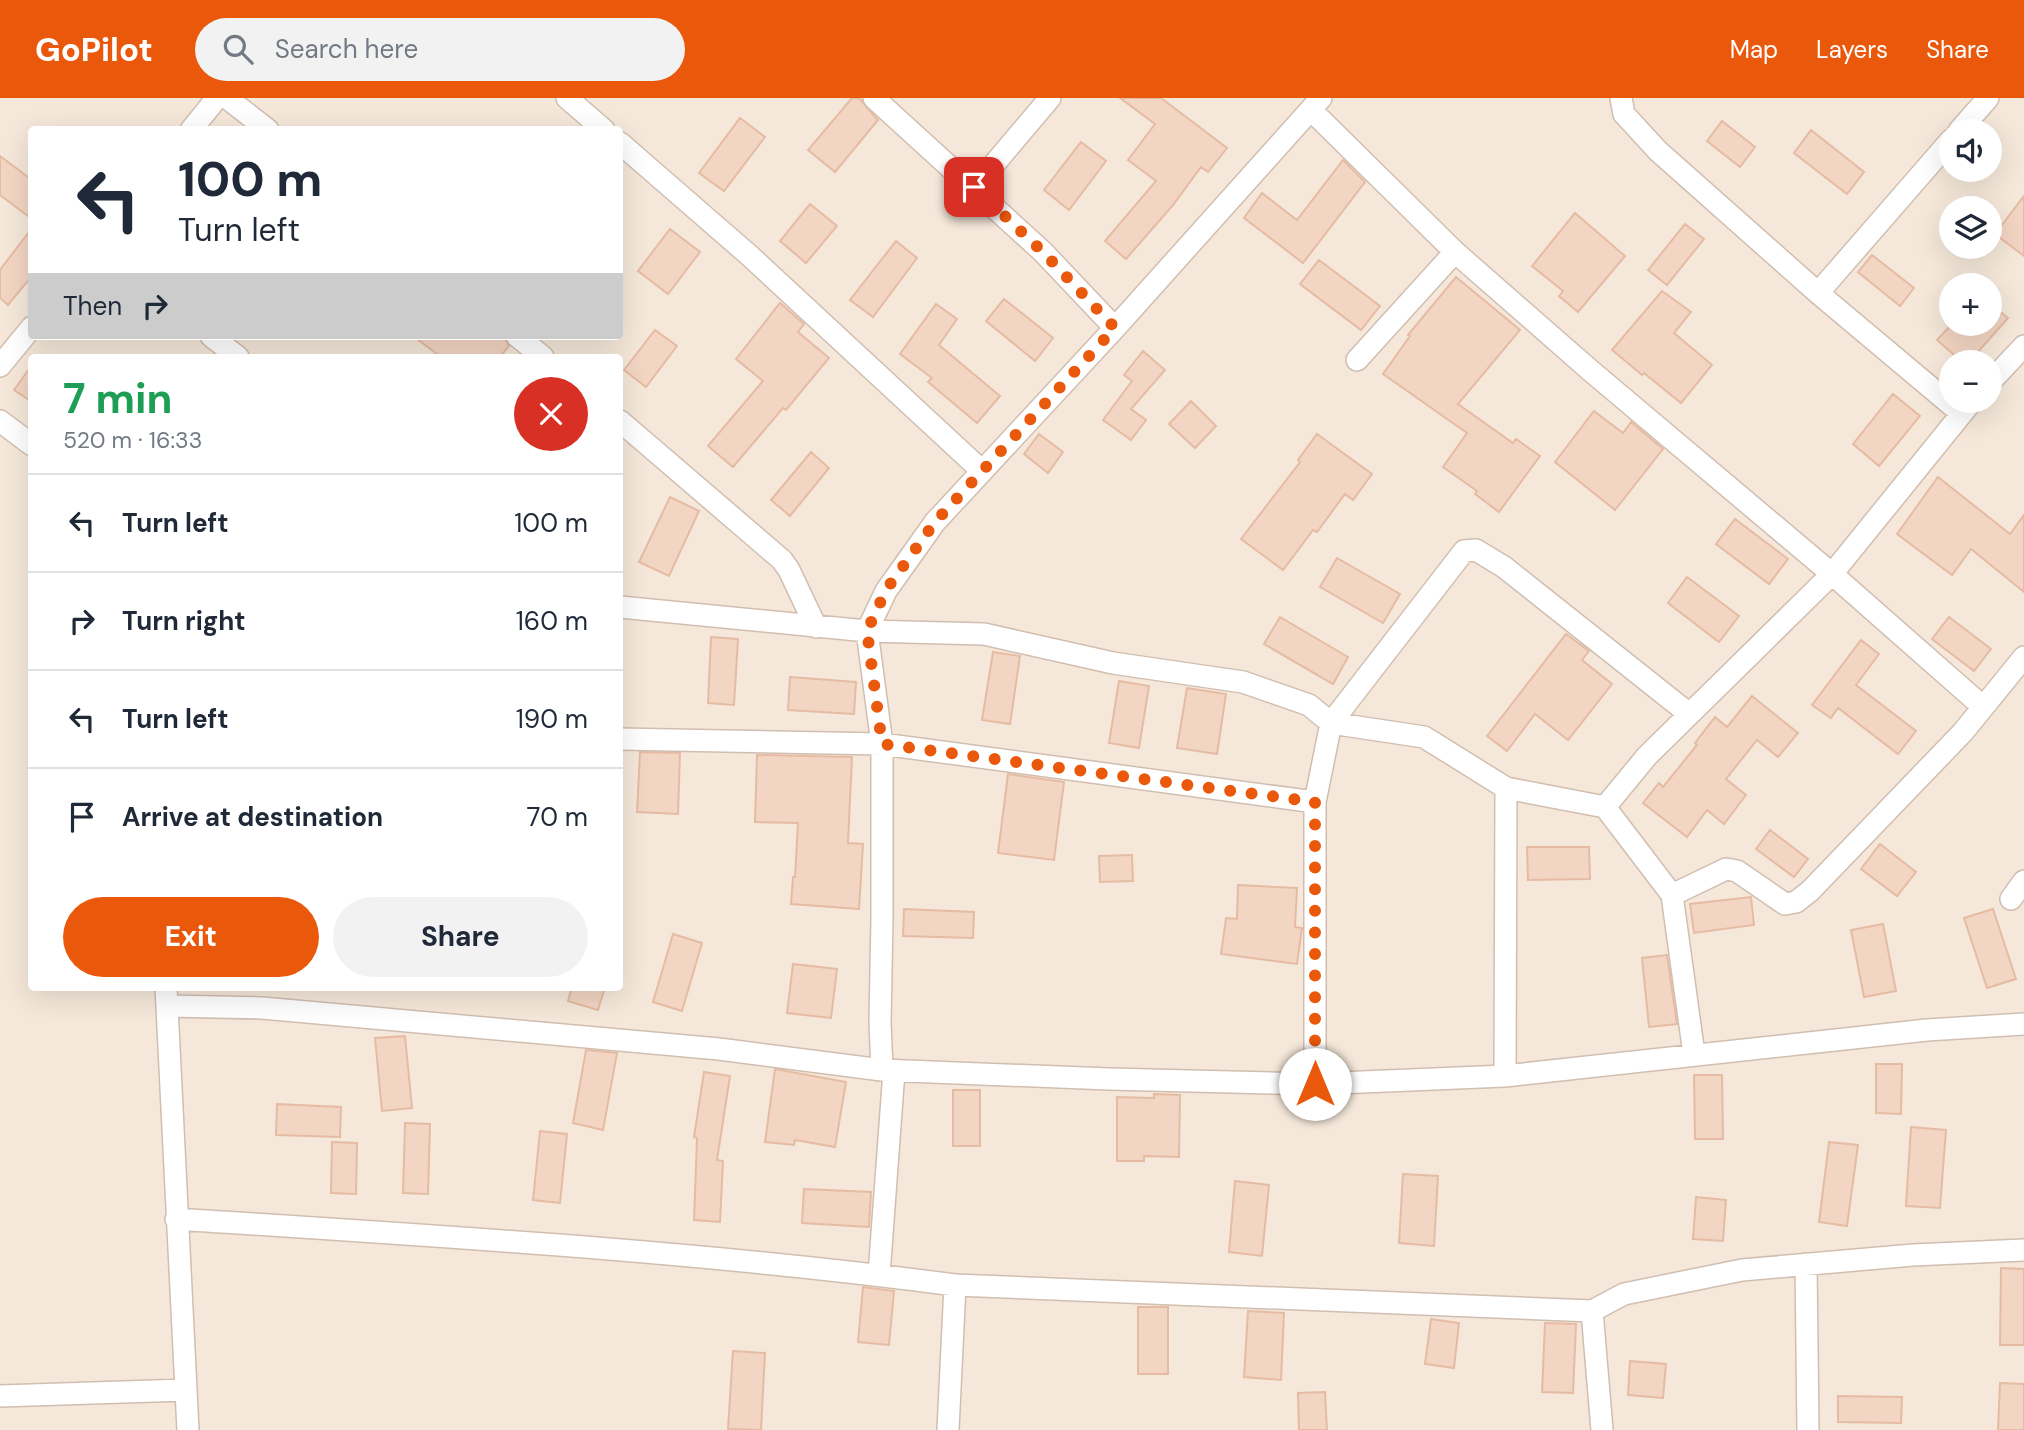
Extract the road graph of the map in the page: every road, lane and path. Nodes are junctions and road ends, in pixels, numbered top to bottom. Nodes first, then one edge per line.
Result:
1 (217, 98) edge
2 (227, 98) edge
3 (567, 98) edge
4 (874, 98) edge
5 (1050, 98) edge
6 (1621, 98) edge
7 (1988, 98) edge
8 (1316, 104) edge
9 (1970, 119) edge
10 (194, 126) edge
11 (263, 126) edge
12 (599, 126) edge
13 (623, 146) edge
14 (1939, 154) edge
15 (974, 187) junction
16 (1455, 252) junction
17 (1818, 293) junction
18 (1115, 328) junction
19 (28, 332) edge
20 (216, 340) edge
21 (522, 340) edge
22 (2024, 346) edge
23 (234, 354) edge
24 (539, 354) edge
25 (1357, 360) dead end
26 (0, 366) edge
27 (2002, 369) edge
28 (1939, 386) edge
29 (1961, 413) edge
30 (0, 421) edge
31 (623, 424) edge
32 (28, 443) edge
33 (982, 471) junction
34 (1832, 574) junction
35 (623, 607) edge
36 (816, 627) junction
37 (867, 631) junction
38 (2024, 657) edge
39 (1982, 706) junction
40 (1688, 713) junction
41 (1331, 723) junction
42 (623, 739) edge
43 (882, 744) junction
44 (1506, 788) junction
45 (1315, 802) junction
46 (1605, 807) junction
47 (2024, 881) edge
48 (1672, 895) junction
49 (2011, 899) dead end
50 (167, 997) edge
51 (2024, 1024) edge
52 (1694, 1054) junction
53 (888, 1071) junction
54 (1505, 1076) junction
55 (1315, 1084) junction
56 (176, 1219) junction
57 (2024, 1250) edge
58 (1806, 1264) junction
59 (879, 1275) junction
60 (955, 1285) junction
61 (1592, 1311) junction
62 (185, 1390) junction
63 (0, 1396) edge
64 (188, 1430) edge
65 (948, 1430) edge
66 (1602, 1430) edge
67 (1808, 1430) edge

1 - 10 street
2 - 11 street
3 - 12 street
4 - 15 street
5 - 15 street
6 - 17 street
7 - 9 street
8 - 16 street
8 - 18 street
13 - 33 street
14 - 17 street
15 - 18 street
16 - 25 street
16 - 34 street
17 - 28 street
18 - 33 street
19 - 26 street
20 - 23 street
21 - 24 street
22 - 27 street
29 - 34 street
30 - 32 street
31 - 36 street
33 - 37 street
34 - 39 street
34 - 40 street
35 - 36 street
36 - 37 street
37 - 41 street
37 - 43 street
38 - 39 street
39 - 48 street
40 - 41 street
40 - 46 street
41 - 44 street
41 - 45 street
42 - 43 street
43 - 45 street
43 - 53 street
44 - 46 street
44 - 54 street
45 - 55 street
46 - 48 street
47 - 49 street
48 - 52 street
50 - 53 street
50 - 56 street
51 - 52 street
52 - 54 street
53 - 55 street
53 - 59 street
54 - 55 street
56 - 59 street
56 - 62 street
57 - 58 street
58 - 61 street
58 - 67 street
59 - 60 street
60 - 61 street
60 - 65 street
61 - 66 street
62 - 63 street
62 - 64 street

